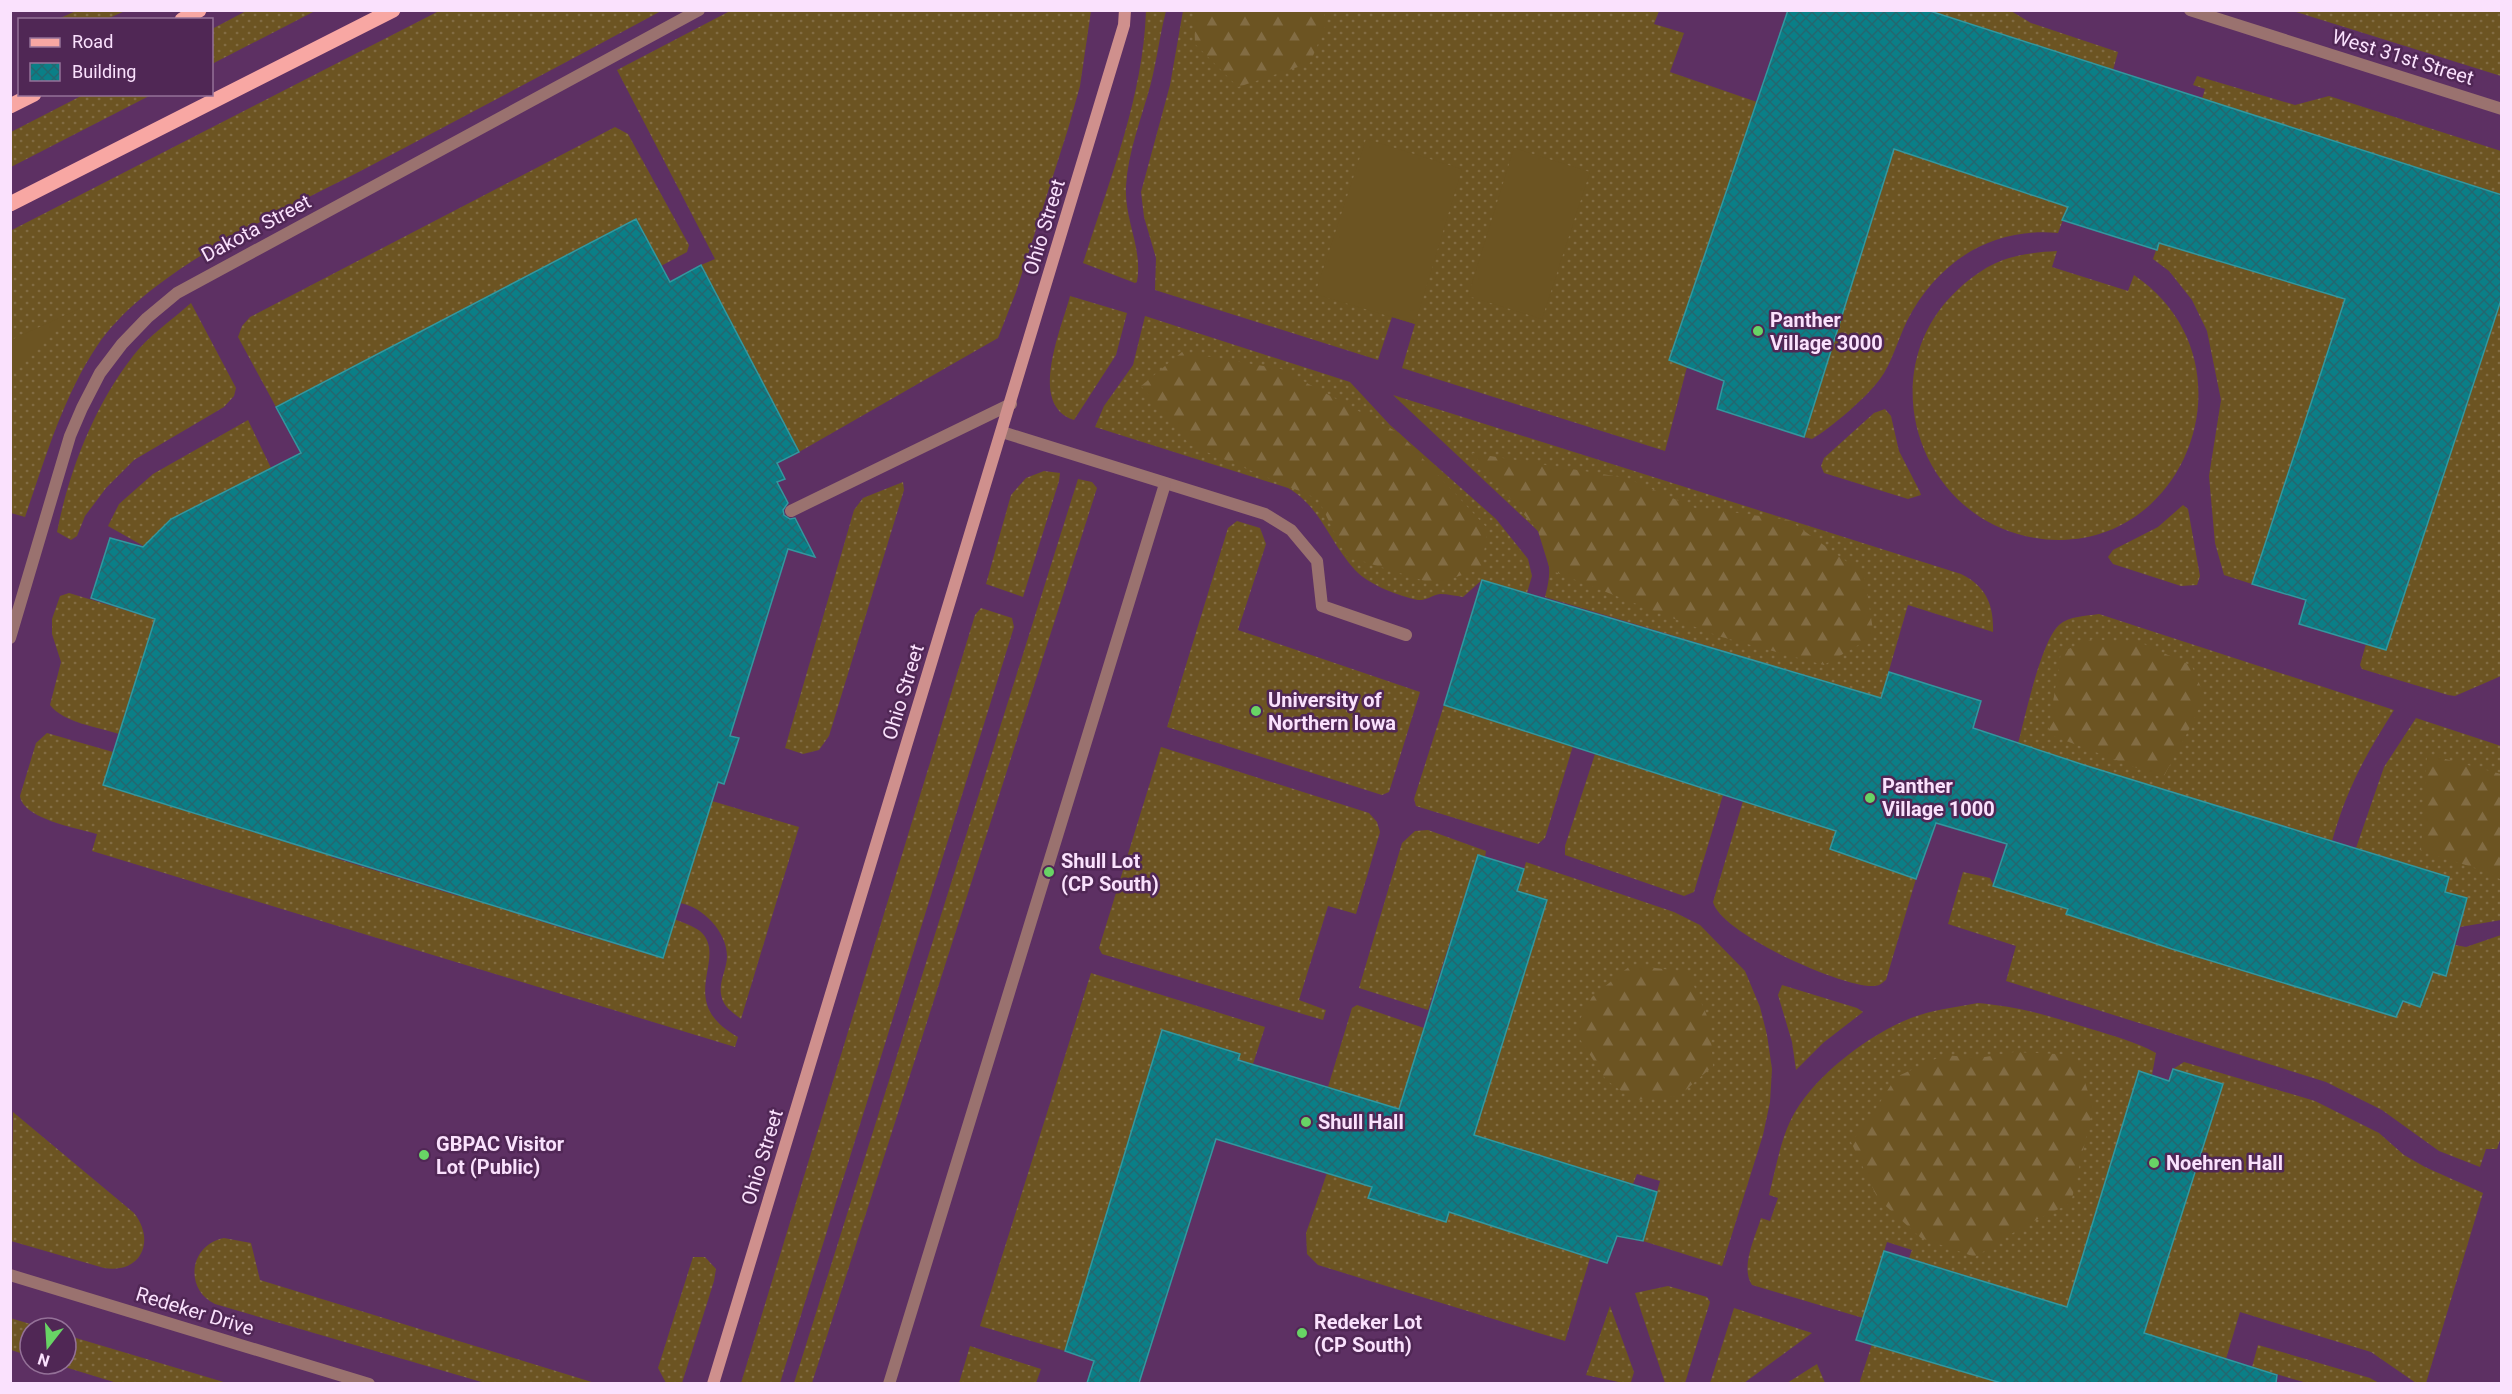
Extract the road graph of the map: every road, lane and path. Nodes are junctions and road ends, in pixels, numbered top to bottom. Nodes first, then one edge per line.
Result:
1 (199, 10) edge
2 (393, 10) edge
3 (699, 10) edge
4 (1125, 10) edge
5 (2190, 10) edge
6 (185, 18) edge
7 (30, 96) edge
8 (10, 106) edge
9 (2502, 109) edge
10 (10, 204) edge
11 (1011, 405) junction
12 (1002, 432) junction
13 (1165, 484) junction
14 (791, 511) dead end
15 (1406, 636) dead end
16 (10, 638) edge
17 (10, 1275) edge
18 (369, 1383) edge
19 (713, 1383) edge
20 (889, 1383) edge

1 - 6 main road
2 - 10 main road
3 - 16 street, Dakota Street
4 - 11 street, Ohio Street
5 - 9 street, West 31st Street
7 - 8 main road
11 - 12 street, Ohio Street
11 - 14 street
12 - 13 street
12 - 19 street, Ohio Street
13 - 15 street
13 - 20 street
17 - 18 street, Redeker Drive

